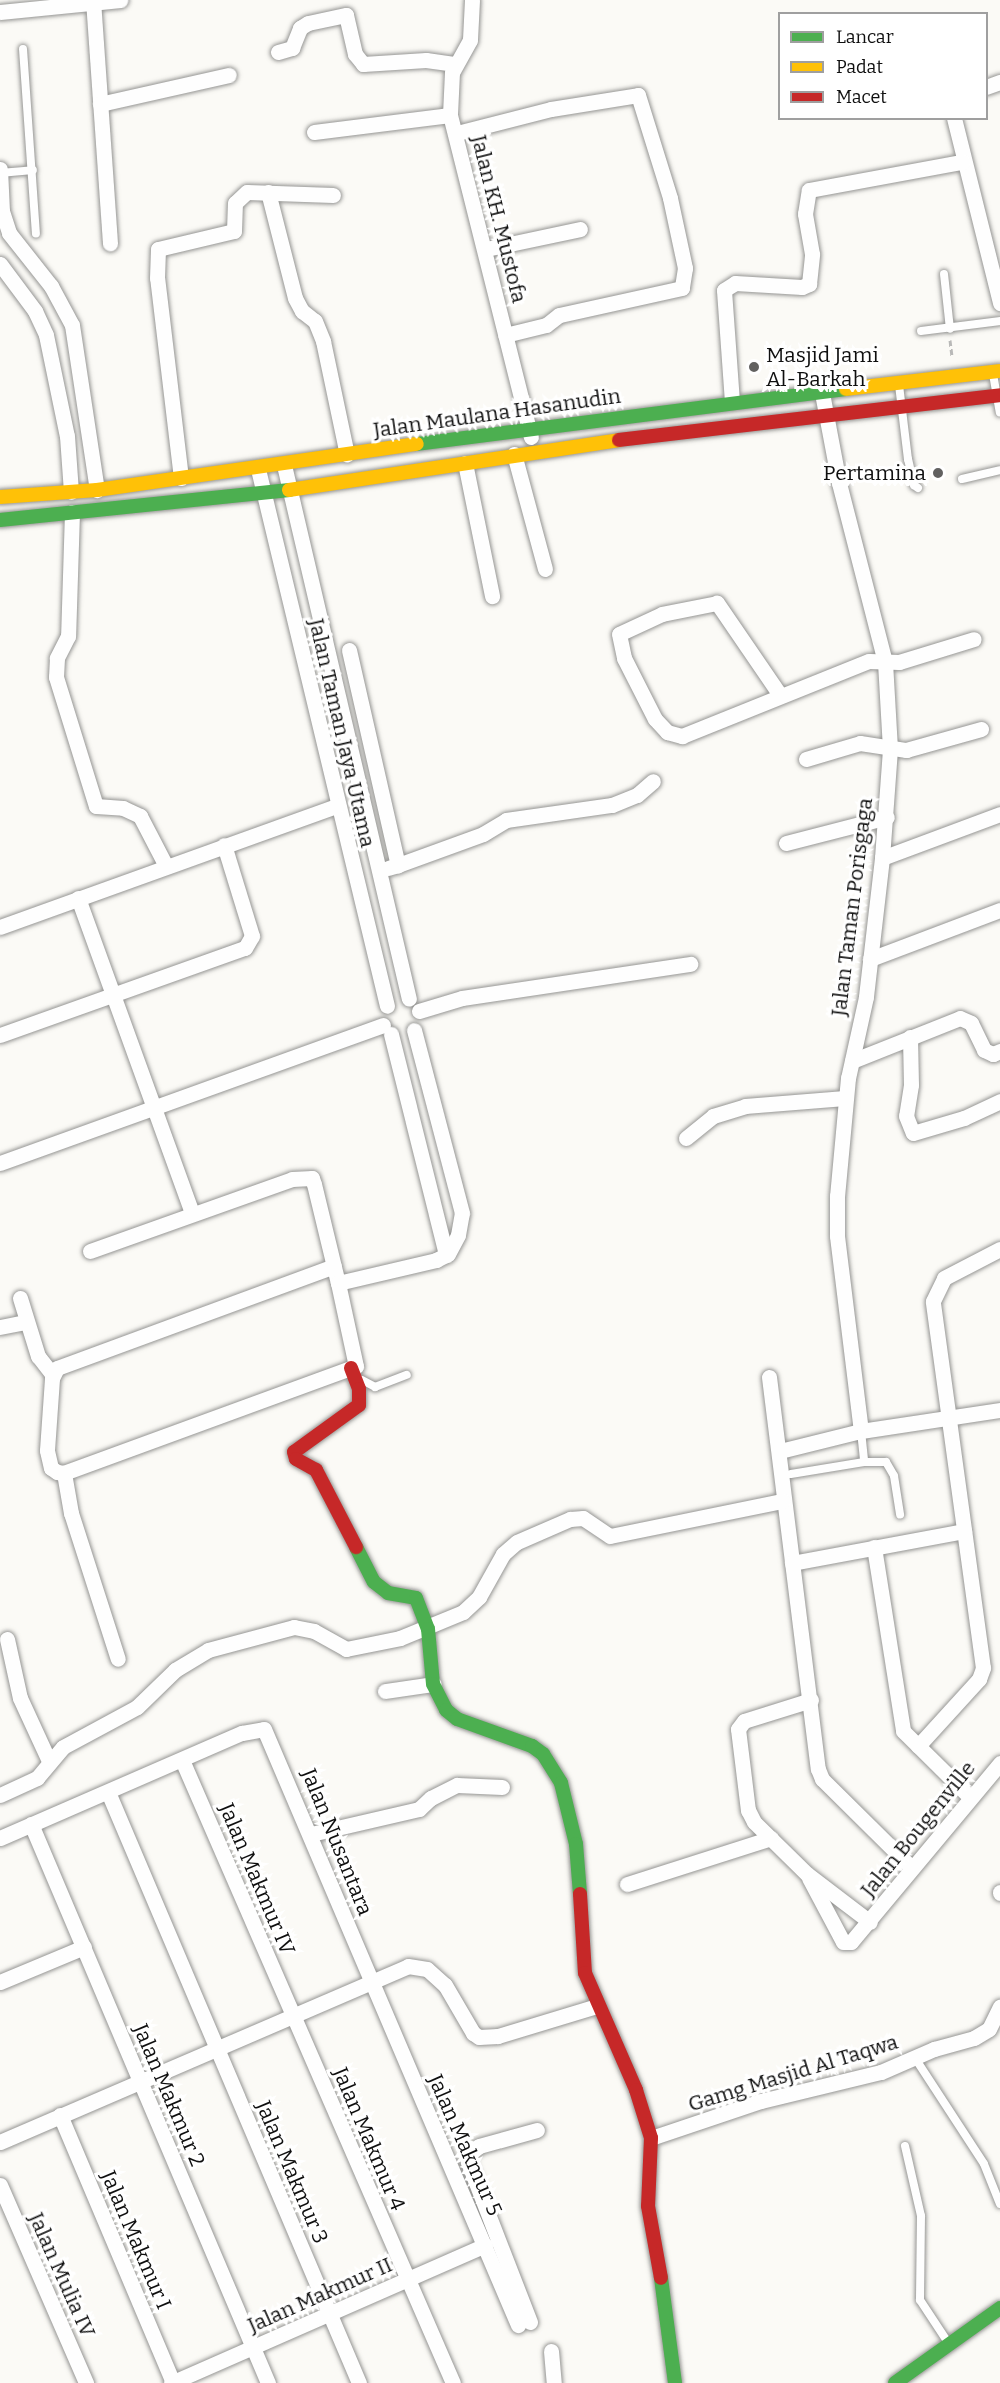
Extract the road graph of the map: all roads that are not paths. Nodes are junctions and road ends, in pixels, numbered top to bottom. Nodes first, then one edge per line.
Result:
1 (120, 0) edge
2 (472, 0) edge
3 (93, 2) edge
4 (0, 12) edge
5 (24, 49) dead end
6 (278, 52) dead end
7 (454, 64) junction
8 (229, 75) dead end
9 (100, 104) junction
10 (450, 115) junction
11 (954, 120) edge
12 (314, 132) dead end
13 (457, 133) junction
14 (962, 162) junction
15 (33, 170) junction
16 (0, 171) edge
17 (268, 192) junction
18 (333, 195) dead end
19 (580, 230) dead end
20 (36, 234) dead end
21 (110, 243) dead end
22 (486, 249) junction
23 (0, 264) edge
24 (944, 274) dead end
25 (1000, 303) edge
26 (1000, 321) edge
27 (950, 329) junction
28 (921, 331) dead end
29 (505, 335) junction
30 (997, 371) edge
31 (899, 385) junction
32 (822, 393) junction
33 (998, 396) edge
34 (732, 402) junction
35 (902, 409) junction
36 (1000, 412) edge
37 (826, 416) junction
38 (527, 423) junction
39 (91, 434) junction
40 (67, 444) junction
41 (534, 450) junction
42 (346, 452) junction
43 (514, 453) junction
44 (465, 463) junction
45 (284, 465) junction
46 (258, 469) junction
47 (1000, 470) edge
48 (181, 472) junction
49 (962, 479) dead end
50 (97, 485) junction
51 (71, 488) junction
52 (918, 488) dead end
53 (289, 490) junction
54 (264, 492) junction
55 (0, 497) edge
56 (72, 512) junction
57 (0, 519) edge
58 (545, 569) dead end
59 (492, 596) dead end
60 (974, 639) dead end
61 (349, 650) dead end
62 (885, 662) junction
63 (357, 680) junction
64 (336, 684) junction
65 (780, 695) junction
66 (981, 729) dead end
67 (890, 749) junction
68 (806, 759) dead end
69 (652, 781) dead end
70 (387, 804) junction
71 (337, 806) junction
72 (366, 809) junction
73 (1000, 814) edge
74 (887, 817) junction
75 (786, 843) dead end
76 (224, 845) junction
77 (882, 858) junction
78 (398, 865) junction
79 (166, 866) junction
80 (380, 870) junction
81 (78, 898) junction
82 (1000, 910) edge
83 (0, 927) edge
84 (870, 959) junction
85 (690, 964) dead end
86 (113, 994) junction
87 (414, 1005) junction
88 (387, 1006) junction
89 (387, 1029) junction
90 (414, 1030) junction
91 (0, 1035) edge
92 (910, 1037) junction
93 (1000, 1051) edge
94 (852, 1060) junction
95 (845, 1098) junction
96 (1000, 1101) edge
97 (154, 1108) junction
98 (686, 1138) dead end
99 (0, 1163) edge
100 (192, 1214) junction
101 (1000, 1249) edge
102 (90, 1251) dead end
103 (446, 1255) junction
104 (334, 1266) junction
105 (338, 1283) junction
106 (20, 1298) dead end
107 (25, 1322) junction
108 (0, 1326) edge
109 (353, 1367) junction
110 (52, 1375) junction
111 (406, 1375) dead end
112 (768, 1377) dead end
113 (1000, 1410) edge
114 (948, 1417) junction
115 (861, 1431) junction
116 (780, 1451) junction
117 (864, 1462) junction
118 (64, 1473) junction
119 (791, 1474) dead end
120 (782, 1501) junction
121 (900, 1515) dead end
122 (964, 1531) junction
123 (874, 1547) junction
124 (792, 1563) junction
125 (428, 1629) junction
126 (7, 1639) dead end
127 (118, 1659) dead end
128 (433, 1683) junction
129 (384, 1691) dead end
130 (811, 1700) junction
131 (918, 1746) junction
132 (182, 1760) junction
133 (49, 1761) junction
134 (1000, 1763) edge
135 (502, 1787) dead end
136 (108, 1792) junction
137 (0, 1795) edge
138 (969, 1796) junction
139 (31, 1824) junction
140 (310, 1834) junction
141 (0, 1838) edge
142 (771, 1839) junction
143 (910, 1866) junction
144 (807, 1874) junction
145 (627, 1884) dead end
146 (870, 1922) junction
147 (84, 1947) junction
148 (2, 1977) edge
149 (372, 1982) junction
150 (597, 2006) junction
151 (1000, 2006) edge
152 (293, 2015) junction
153 (215, 2047) junction
154 (915, 2058) junction
155 (140, 2081) junction
156 (60, 2115) junction
157 (537, 2130) dead end
158 (651, 2138) junction
159 (0, 2142) edge
160 (905, 2146) dead end
161 (0, 2185) edge
162 (1000, 2204) edge
163 (490, 2246) junction
164 (407, 2280) junction
165 (1000, 2308) edge
166 (330, 2314) junction
167 (524, 2324) dead end
168 (951, 2346) junction
169 (253, 2347) junction
170 (551, 2351) dead end
171 (899, 2382) edge
172 (86, 2383) edge
173 (173, 2383) edge
174 (268, 2383) edge
175 (359, 2383) edge
176 (453, 2383) edge
177 (554, 2383) edge
178 (675, 2383) edge

1 - 3 street
2 - 7 street, Jalan KH. Mustofa
3 - 4 street
3 - 9 street
5 - 15 lane
6 - 7 street
7 - 10 street, Jalan KH. Mustofa
8 - 9 street
9 - 21 street
10 - 12 street
10 - 13 street, Jalan KH. Mustofa
11 - 14 street
13 - 22 street, Jalan KH. Mustofa
13 - 29 street
14 - 25 street
14 - 34 street
15 - 16 lane
15 - 20 lane
16 - 39 street
17 - 18 street
17 - 42 street
17 - 48 street
19 - 22 street
22 - 29 street, Jalan KH. Mustofa
23 - 40 street
24 - 27 lane
26 - 27 lane
27 - 28 lane
29 - 38 street, Jalan KH. Mustofa
30 - 31 street, Jalan Maulana Hasanudin
30 - 33 lane
31 - 32 street, Jalan Maulana Hasanudin
31 - 35 lane
32 - 34 street, Jalan Maulana Hasanudin
32 - 37 street, Jalan Taman Porisgaga
33 - 35 street, Jalan Maulana Hasanudin
33 - 36 lane
34 - 38 street, Jalan Maulana Hasanudin
35 - 37 street, Jalan Maulana Hasanudin
35 - 52 lane
37 - 41 street, Jalan Maulana Hasanudin
37 - 62 street, Jalan Taman Porisgaga
38 - 41 street, Jalan KH. Mustofa
38 - 42 street, Jalan Maulana Hasanudin
39 - 40 street
39 - 50 street
40 - 51 street
41 - 43 street, Jalan Maulana Hasanudin
42 - 45 street, Jalan Maulana Hasanudin
43 - 44 street, Jalan Maulana Hasanudin
43 - 58 street
44 - 53 street, Jalan Maulana Hasanudin
44 - 59 street
45 - 46 street, Jalan Maulana Hasanudin
45 - 53 street, Jalan Taman Jaya Utama
46 - 48 street, Jalan Maulana Hasanudin
46 - 54 street, Jalan Taman Jaya Utama
47 - 49 lane
48 - 50 street, Jalan Maulana Hasanudin
50 - 51 street, Jalan Maulana Hasanudin
51 - 55 street, Jalan Maulana Hasanudin
53 - 54 street, Jalan Maulana Hasanudin
53 - 64 street, Jalan Taman Jaya Utama
54 - 56 street, Jalan Maulana Hasanudin
54 - 71 street, Jalan Taman Jaya Utama
56 - 57 street, Jalan Maulana Hasanudin
56 - 79 street
60 - 62 street
61 - 63 street
62 - 65 street
62 - 67 street, Jalan Taman Porisgaga
63 - 64 street
63 - 70 street
64 - 72 street, Jalan Taman Jaya Utama
65 - 65 street
66 - 67 street
67 - 68 street
67 - 74 street, Jalan Taman Porisgaga
69 - 78 street
70 - 72 street
70 - 78 street
71 - 76 street
71 - 88 street, Jalan Taman Jaya Utama
72 - 80 street, Jalan Taman Jaya Utama
73 - 77 street
74 - 75 street
74 - 77 street, Jalan Taman Porisgaga
76 - 79 street
76 - 86 street
77 - 84 street, Jalan Taman Porisgaga
78 - 80 street
79 - 81 street
80 - 87 street, Jalan Taman Jaya Utama
81 - 83 street
81 - 86 street
82 - 84 street
84 - 94 street, Jalan Taman Porisgaga
85 - 87 street
86 - 91 street
86 - 97 street
87 - 88 street
87 - 90 street
88 - 89 street
89 - 90 street
89 - 97 street
89 - 103 street
90 - 103 street
92 - 93 street
92 - 94 street
92 - 96 street
94 - 95 street, Jalan Taman Porisgaga
95 - 98 street
95 - 115 street, Jalan Taman Porisgaga
97 - 99 street
97 - 100 street
100 - 102 street
100 - 104 street
101 - 114 street
103 - 105 street
104 - 105 street
104 - 110 street
105 - 109 street
106 - 107 street
107 - 108 street
107 - 110 street
109 - 111 lane
109 - 118 street
109 - 125 street
110 - 118 street
112 - 116 street
113 - 114 street
114 - 115 street
114 - 122 street
115 - 116 street
115 - 117 lane
116 - 120 street
117 - 119 lane
117 - 121 lane
118 - 127 street
120 - 124 street
120 - 125 street
122 - 123 street
122 - 131 street
123 - 124 street
123 - 131 street
124 - 130 street
125 - 128 street
125 - 133 street
126 - 133 street
128 - 129 street
128 - 150 street
130 - 142 street
130 - 143 street
131 - 138 street
132 - 136 street
132 - 140 street, Jalan Nusantara
132 - 152 street, Jalan Makmur IV
133 - 137 street
134 - 138 street, Jalan Bougenville
135 - 140 street
136 - 139 street
136 - 153 street
138 - 143 street, Jalan Bougenville
139 - 141 street
139 - 147 street, Jalan Makmur 2
140 - 149 street, Jalan Nusantara
142 - 144 street
142 - 145 street
143 - 146 street, Jalan Bougenville
144 - 146 street
144 - 146 street, Jalan Bougenville
147 - 148 street
147 - 155 street, Jalan Makmur 2
149 - 150 street
149 - 152 street
149 - 163 street, Jalan Makmur 5
150 - 158 street
151 - 154 street, Gamg Masjid Al Taqwa
152 - 153 street
152 - 164 street, Jalan Makmur 4
153 - 155 street
153 - 166 street, Jalan Makmur 3
154 - 158 street, Gamg Masjid Al Taqwa
154 - 162 lane
155 - 156 street
155 - 169 street, Jalan Makmur 2
156 - 159 street
156 - 173 street, Jalan Makmur I
157 - 163 street
158 - 178 street
160 - 168 lane
161 - 172 street, Jalan Mulia IV
163 - 164 street, Jalan Makmur II
163 - 167 street
164 - 166 street, Jalan Makmur II
164 - 176 street, Jalan Makmur 4
165 - 168 street
166 - 169 street, Jalan Makmur II
166 - 175 street, Jalan Makmur 3
168 - 171 street
169 - 173 street, Jalan Makmur II
169 - 174 street, Jalan Makmur 2
170 - 177 street

